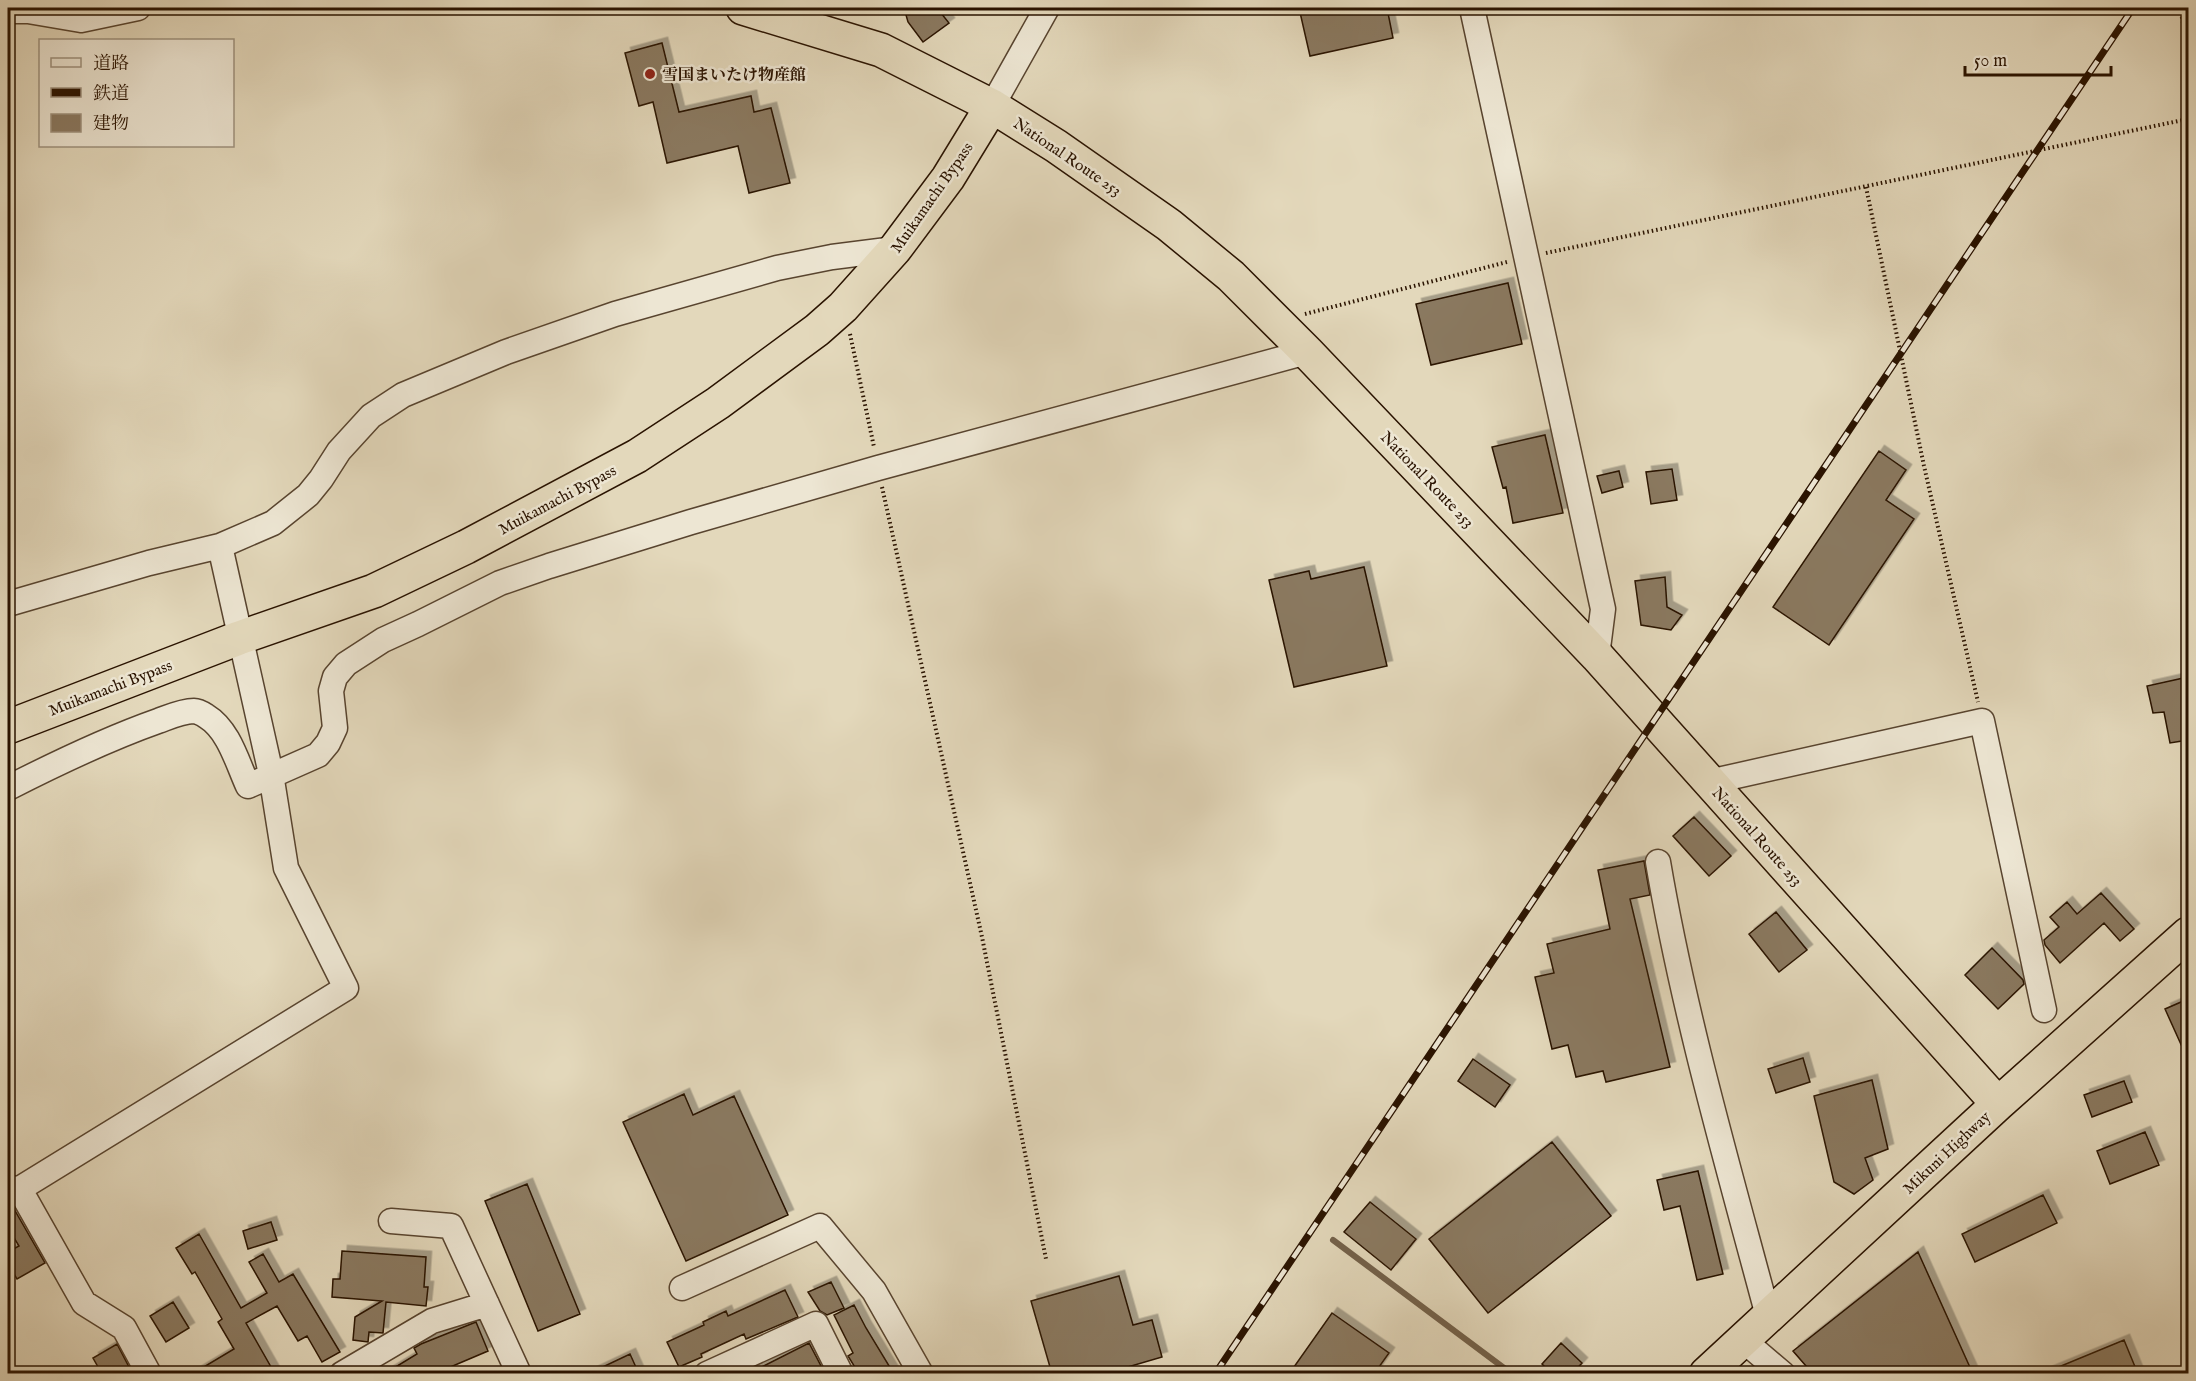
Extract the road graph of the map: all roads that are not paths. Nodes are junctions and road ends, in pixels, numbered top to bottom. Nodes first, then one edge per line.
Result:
1 (138, 8) edge
2 (743, 8) edge
3 (1047, 8) edge
4 (1472, 8) edge
5 (8, 11) edge
6 (992, 106) junction
7 (895, 249) junction
8 (1307, 352) junction
9 (220, 546) junction
10 (8, 604) edge
11 (239, 638) junction
12 (1597, 656) junction
13 (8, 727) edge
14 (271, 774) junction
15 (1709, 782) junction
16 (8, 788) edge
17 (1658, 862) dead end
18 (2188, 934) edge
19 (2044, 1010) dead end
20 (1998, 1104) junction
21 (13, 1192) edge
22 (391, 1221) dead end
23 (682, 1288) dead end
24 (487, 1304) junction
25 (1768, 1316) junction
26 (1743, 1340) junction
27 (149, 1374) edge
28 (342, 1374) edge
29 (519, 1374) edge
30 (707, 1374) edge
31 (841, 1374) edge
32 (921, 1374) edge
33 (1706, 1374) edge
34 (1784, 1374) edge

1 - 5 street
2 - 6 highway, National Route 253
3 - 6 street
4 - 12 street
6 - 7 highway, Muikamachi Bypass
6 - 8 highway, National Route 253
7 - 9 street
7 - 11 highway, Muikamachi Bypass
8 - 12 highway, National Route 253
8 - 14 street
9 - 10 street
9 - 11 street
11 - 13 highway, Muikamachi Bypass
11 - 14 street
12 - 15 highway, National Route 253
14 - 16 street
14 - 21 street
15 - 19 street
15 - 20 highway, National Route 253
17 - 25 street
18 - 20 highway, Mikuni Highway
20 - 25 highway, Mikuni Highway
21 - 27 street
22 - 24 street
23 - 32 street
24 - 28 street
24 - 29 street
25 - 26 highway, Mikuni Highway
26 - 33 highway, Mikuni Highway
26 - 34 street
30 - 31 street

